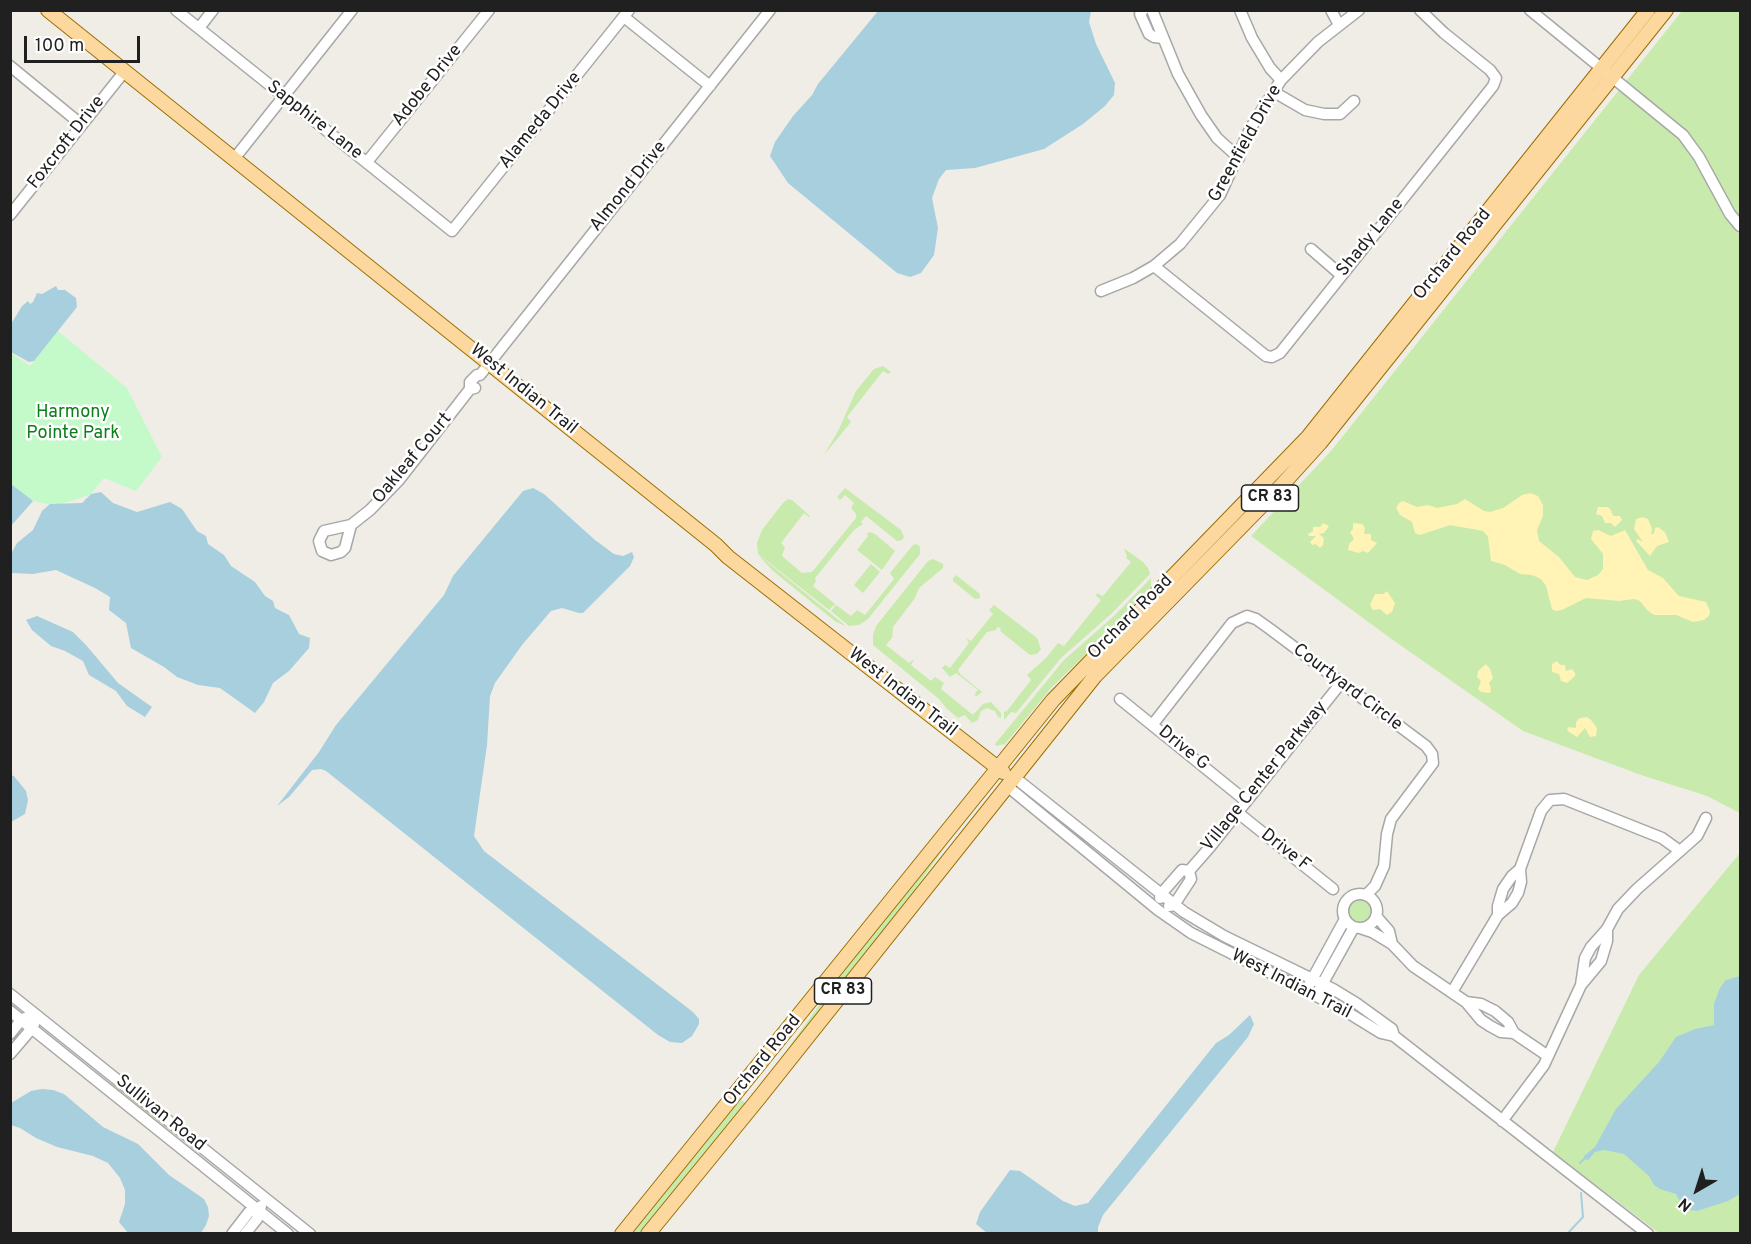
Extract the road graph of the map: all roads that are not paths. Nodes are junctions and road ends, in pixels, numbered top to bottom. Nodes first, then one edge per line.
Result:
1 (48, 10) edge
2 (176, 10) edge
3 (213, 10) edge
4 (352, 10) edge
5 (489, 10) edge
6 (770, 10) edge
7 (1143, 10) edge
8 (1152, 10) edge
9 (1240, 10) edge
10 (1331, 10) edge
11 (1359, 10) edge
12 (1420, 10) edge
13 (1530, 10) edge
14 (1648, 10) edge
15 (1666, 10) edge
16 (627, 14) edge
17 (1339, 25) junction
18 (199, 28) junction
19 (1163, 38) junction
20 (10, 66) edge
21 (124, 72) junction
22 (1607, 73) junction
23 (1281, 80) junction
24 (710, 86) junction
25 (1274, 92) junction
26 (283, 96) junction
27 (1354, 101) dead end
28 (82, 125) junction
29 (1239, 158) junction
30 (234, 159) junction
31 (367, 162) junction
32 (10, 215) edge
33 (1740, 226) edge
34 (452, 231) joint
35 (1311, 249) dead end
36 (1154, 266) junction
37 (1341, 275) junction
38 (1101, 291) dead end
39 (488, 363) junction
40 (351, 525) dead end
41 (1341, 683) junction
42 (1120, 699) dead end
43 (1153, 724) junction
44 (998, 769) junction
45 (1010, 781) junction
46 (1246, 801) junction
47 (1237, 812) junction
48 (1706, 818) dead end
49 (1680, 851) junction
50 (1189, 871) junction
51 (1333, 889) dead end
52 (1161, 894) junction
53 (1366, 895) junction
54 (1174, 905) junction
55 (1158, 910) junction
56 (1376, 916) junction
57 (1353, 925) junction
58 (1392, 944) junction
59 (1317, 981) junction
60 (1311, 993) junction
61 (1452, 993) junction
62 (10, 994) edge
63 (1466, 1002) junction
64 (10, 1011) edge
65 (37, 1015) junction
66 (22, 1019) junction
67 (33, 1027) junction
68 (10, 1034) edge
69 (1514, 1034) junction
70 (1394, 1036) junction
71 (10, 1054) edge
72 (1548, 1056) junction
73 (1502, 1121) junction
74 (266, 1200) junction
75 (258, 1209) junction
76 (232, 1233) edge
77 (245, 1233) edge
78 (288, 1233) edge
79 (310, 1233) edge
80 (622, 1233) edge
81 (648, 1233) edge
82 (1648, 1233) edge

1 - 21 main road, West Indian Trail
2 - 18 street, Sapphire Lane
3 - 18 street
4 - 26 street
5 - 31 street, Adobe Drive
6 - 24 street, Almond Drive
7 - 19 street
8 - 19 street
9 - 23 street
10 - 17 street
11 - 17 street, Greenfield Drive
12 - 37 street, Shady Lane
13 - 22 street
14 - 22 main road, Orchard Road / CR 83
15 - 22 main road, Orchard Road / CR 83
16 - 24 street
16 - 34 street, Alameda Drive
17 - 23 street, Greenfield Drive
18 - 26 street, Sapphire Lane
19 - 29 street
20 - 28 street
21 - 28 street, Foxcroft Drive
21 - 30 main road, West Indian Trail
22 - 33 street
22 - 44 main road, Orchard Road / CR 83
22 - 45 main road, Orchard Road / CR 83
23 - 25 street, Greenfield Drive
24 - 39 street, Almond Drive
25 - 27 street
25 - 29 street, Greenfield Drive
26 - 30 street
26 - 31 street, Sapphire Lane
28 - 32 street, Foxcroft Drive
29 - 36 street, Greenfield Drive
30 - 39 main road, West Indian Trail
31 - 34 street, Sapphire Lane
35 - 37 street
36 - 37 street, Shady Lane
36 - 38 street, Greenfield Drive
39 - 40 street, Oakleaf Court
39 - 44 main road, West Indian Trail
41 - 43 street, Courtyard Circle
41 - 46 street, Village Center Parkway
41 - 53 street, Courtyard Circle
42 - 43 street, Drive G
43 - 46 street, Drive G
44 - 45 main road, West Indian Trail
44 - 80 main road, Orchard Road / CR 83
45 - 52 street, West Indian Trail
45 - 55 street, West Indian Trail
45 - 81 main road, Orchard Road / CR 83
46 - 47 street, Village Center Parkway
47 - 50 street, Village Center Parkway
47 - 51 street, Drive F
48 - 49 street
49 - 61 street
49 - 72 street
50 - 52 street, Village Center Parkway
50 - 54 street, Village Center Parkway
52 - 54 street, West Indian Trail
52 - 55 street
53 - 56 street
53 - 57 street
54 - 55 street
54 - 59 street, West Indian Trail
55 - 60 street, West Indian Trail
56 - 57 street
56 - 58 street
57 - 58 street
57 - 59 street
58 - 61 street
59 - 60 street
59 - 70 street, West Indian Trail
60 - 70 street, West Indian Trail
61 - 63 street
62 - 65 street, Sullivan Road
63 - 69 street
63 - 69 street
64 - 66 street, Sullivan Road
65 - 66 street
65 - 67 street
65 - 74 street, Sullivan Road
66 - 67 street, Sullivan Road
66 - 68 street
67 - 71 street
67 - 75 street, Sullivan Road
69 - 72 street
70 - 73 street, West Indian Trail
72 - 73 street
73 - 82 street, West Indian Trail
74 - 75 street
74 - 79 street, Sullivan Road
75 - 76 street
75 - 77 street
75 - 78 street, Sullivan Road

